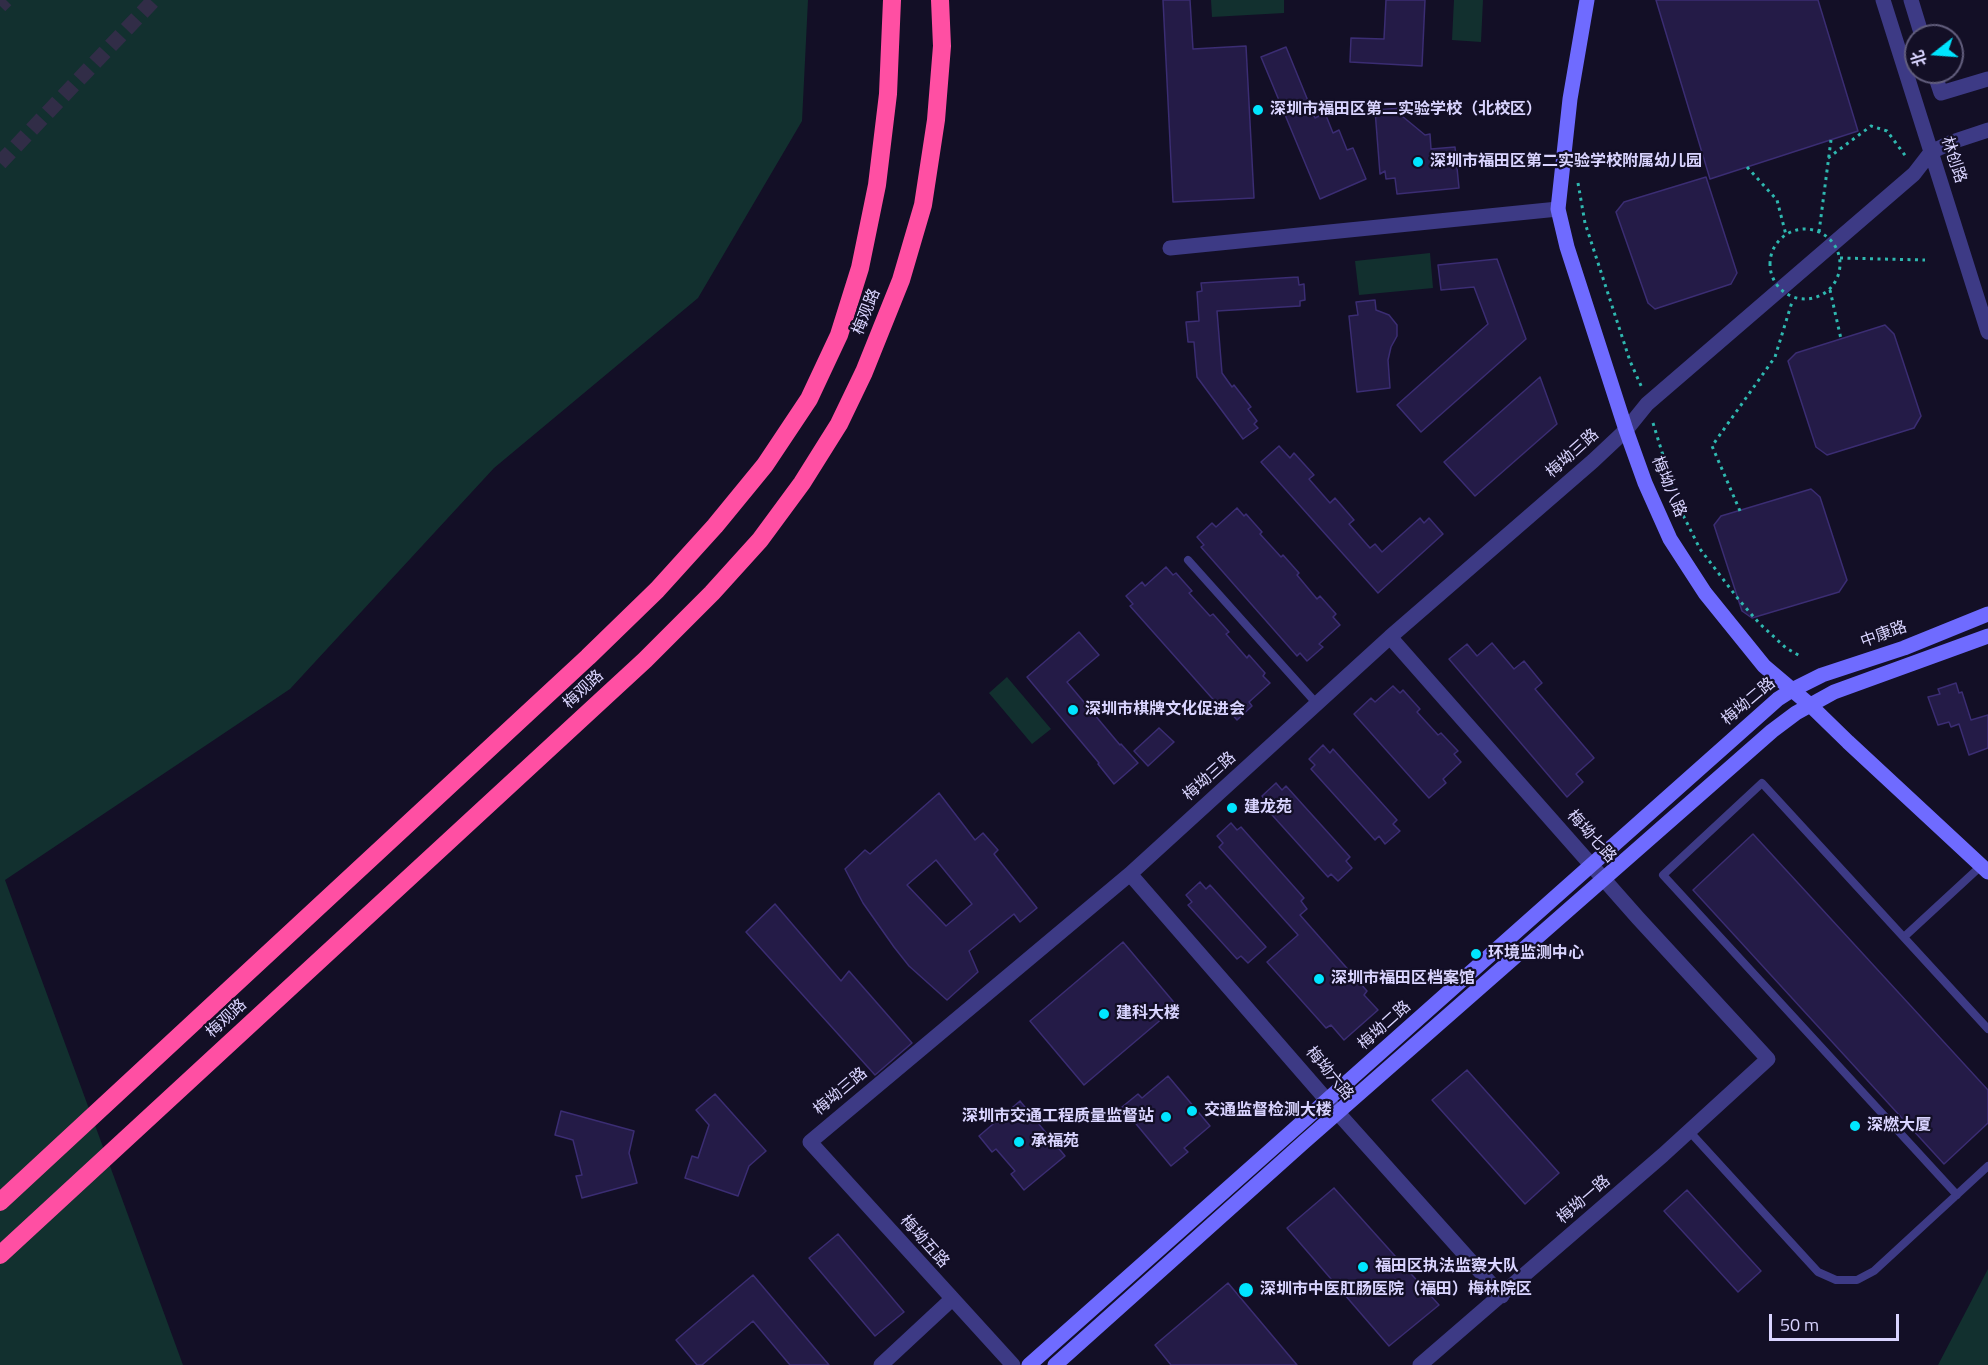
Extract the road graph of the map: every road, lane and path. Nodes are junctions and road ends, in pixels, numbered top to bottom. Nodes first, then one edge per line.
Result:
1 (892, 0) edge
2 (940, 0) edge
3 (1587, 0) edge
4 (1882, 0) edge
5 (1911, 0) edge
6 (1918, 24) edge
7 (1988, 79) edge
8 (1938, 84) edge
9 (1988, 130) edge
10 (1831, 140) dead end
11 (1931, 152) junction
12 (1828, 158) junction
13 (1908, 159) dead end
14 (1747, 167) dead end
15 (1577, 173) dead end
16 (1558, 209) junction
17 (1819, 232) junction
18 (1786, 235) junction
19 (1170, 248) dead end
20 (1840, 258) junction
21 (1925, 260) dead end
22 (1830, 290) junction
23 (1793, 297) junction
24 (1988, 332) edge
25 (1842, 339) dead end
26 (1641, 386) dead end
27 (1653, 423) dead end
28 (1626, 430) junction
29 (1740, 511) dead end
30 (1188, 560) dead end
31 (1988, 614) edge
32 (1988, 636) edge
33 (1390, 637) junction
34 (1800, 656) dead end
35 (1792, 690) junction
36 (1317, 704) junction
37 (1810, 705) junction
38 (1593, 865) junction
39 (1984, 869) edge
40 (1130, 874) junction
41 (1604, 879) junction
42 (1904, 937) junction
43 (1988, 1029) edge
44 (1768, 1059) joint
45 (1327, 1100) junction
46 (1338, 1113) junction
47 (1689, 1131) junction
48 (810, 1142) joint
49 (1988, 1166) edge
50 (1957, 1195) junction
51 (0, 1202) edge
52 (0, 1256) edge
53 (1502, 1296) junction
54 (952, 1299) junction
55 (881, 1365) edge
56 (1013, 1365) edge
57 (1029, 1365) edge
58 (1054, 1365) edge
59 (1420, 1365) edge

1 - 51 highway, 梅观路
2 - 52 highway, 梅观路
3 - 16 street, 梅坳八路
4 - 11 street, 林创路
5 - 6 street
7 - 8 street
9 - 11 street
10 - 12 path
11 - 24 street, 林创路
11 - 28 street, 梅坳三路
12 - 13 path
12 - 17 path
14 - 18 path
15 - 26 path
16 - 19 street
16 - 28 street, 梅坳八路
17 - 18 path, bridge
17 - 20 path, bridge
18 - 23 path, bridge
20 - 21 path
20 - 22 path, bridge
22 - 23 path, bridge
22 - 25 path
23 - 29 path
27 - 34 path
28 - 33 street, 梅坳三路
28 - 35 street, 梅坳八路
30 - 36 lane
31 - 35 street, 中康路
32 - 37 street
33 - 36 street, 梅坳三路
33 - 38 street, 梅坳七路
35 - 37 street, 梅坳八路
35 - 38 street, 梅坳二路
36 - 40 street, 梅坳三路
37 - 39 street, 梅坳八路
37 - 41 street
38 - 41 street, 梅坳七路
38 - 45 street, 梅坳二路
39 - 42 lane
40 - 45 street, 梅坳六路
40 - 48 street, 梅坳三路
41 - 44 street, 梅坳七路
41 - 46 street
42 - 43 lane
42 - 50 lane
44 - 47 street, 梅坳一路
45 - 46 street, 梅坳六路
45 - 57 street, 梅坳二路
46 - 53 street, 梅坳六路
46 - 58 street
47 - 50 lane
47 - 53 street, 梅坳一路
48 - 54 street, 梅坳五路
49 - 50 lane
53 - 59 street, 梅坳一路
54 - 55 street
54 - 56 street, 梅坳五路

